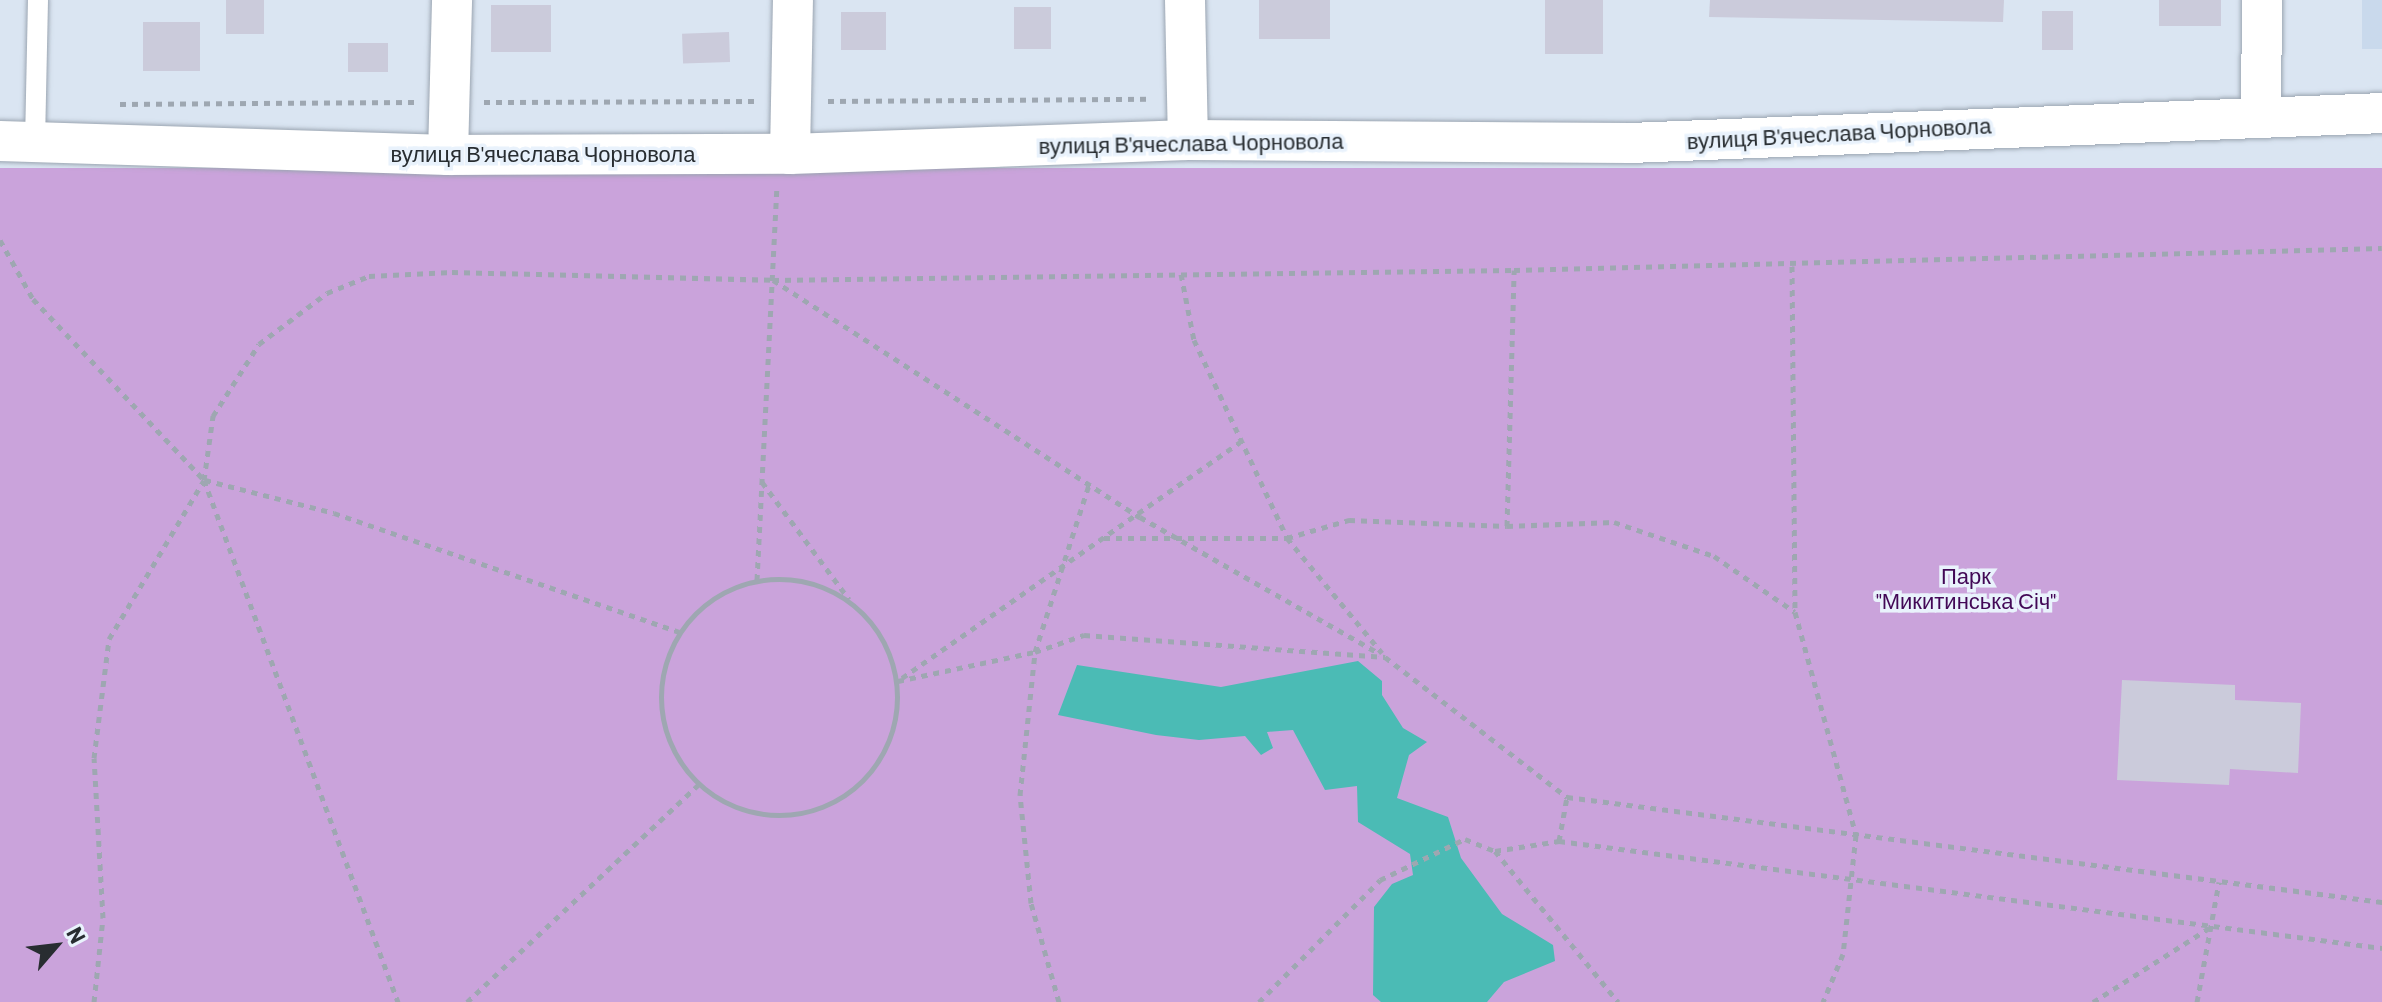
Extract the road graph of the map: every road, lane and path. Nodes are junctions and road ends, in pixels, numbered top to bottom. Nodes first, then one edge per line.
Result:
1 (38, 0) edge
2 (452, 0) edge
3 (793, 0) edge
4 (1185, 0) edge
5 (2262, 0) edge
6 (1186, 99) junction
7 (794, 101) junction
8 (452, 102) junction
9 (112, 104) dead end
10 (2382, 113) edge
11 (2261, 114) junction
12 (1188, 140) junction
13 (17, 142) edge
14 (448, 155) junction
15 (784, 170) junction
16 (0, 240) edge
17 (2382, 248) edge
18 (1792, 266) junction
19 (1514, 270) junction
20 (1181, 274) junction
21 (773, 280) junction
22 (1240, 442) junction
23 (204, 480) junction
24 (762, 482) junction
25 (1089, 485) junction
26 (1140, 517) junction
27 (1507, 526) junction
28 (1104, 538) junction
29 (1287, 538) junction
30 (1180, 540) junction
31 (1069, 559) junction
32 (757, 580) junction
33 (849, 600) junction
34 (1795, 612) junction
35 (679, 632) junction
36 (1035, 652) junction
37 (1385, 657) junction
38 (898, 681) junction
39 (698, 785) junction
40 (1567, 797) junction
41 (1856, 835) junction
42 (1559, 841) junction
43 (1495, 851) junction
44 (1853, 880) junction
45 (2219, 882) junction
46 (2382, 902) edge
47 (2210, 927) junction
48 (2382, 948) edge
49 (94, 1002) edge
50 (398, 1002) edge
51 (467, 1002) edge
52 (1059, 1002) edge
53 (1259, 1002) edge
54 (1618, 1002) edge
55 (1823, 1002) edge
56 (2093, 1002) edge
57 (2197, 1002) edge

1 - 13 lane
2 - 8 street
3 - 7 street
4 - 6 street
5 - 11 street
6 - 7 path
6 - 12 street
7 - 8 path
7 - 15 street
8 - 9 path
8 - 14 street
10 - 11 street, вулиця В'ячеслава Чорновола
11 - 12 street, вулиця В'ячеслава Чорновола
12 - 15 street, вулиця В'ячеслава Чорновола
13 - 14 street, вулиця В'ячеслава Чорновола
14 - 15 street, вулиця В'ячеслава Чорновола
15 - 21 path
16 - 23 path
17 - 18 path
18 - 19 path
18 - 34 path
19 - 20 path
19 - 27 path
20 - 21 path
20 - 22 path
21 - 23 path
21 - 24 path
21 - 25 path
22 - 26 path
22 - 29 path
23 - 35 path
23 - 49 path
23 - 50 path
24 - 32 path
24 - 33 path
25 - 26 path
25 - 31 path
26 - 28 path
26 - 30 path
27 - 29 path
27 - 34 path
28 - 30 path
28 - 31 path
29 - 30 path
29 - 37 path
30 - 37 path
31 - 36 path
31 - 38 path
32 - 33 path
32 - 35 path
33 - 38 path
34 - 41 path
35 - 39 path
36 - 37 path
36 - 38 path
36 - 52 path
37 - 40 path
38 - 39 path
39 - 51 path
40 - 41 path
40 - 42 path
41 - 44 path
41 - 45 path
42 - 43 path
42 - 44 path
43 - 53 path
43 - 54 path
44 - 47 path
44 - 55 path
45 - 46 path
45 - 47 path
47 - 48 path
47 - 56 path
47 - 57 path

